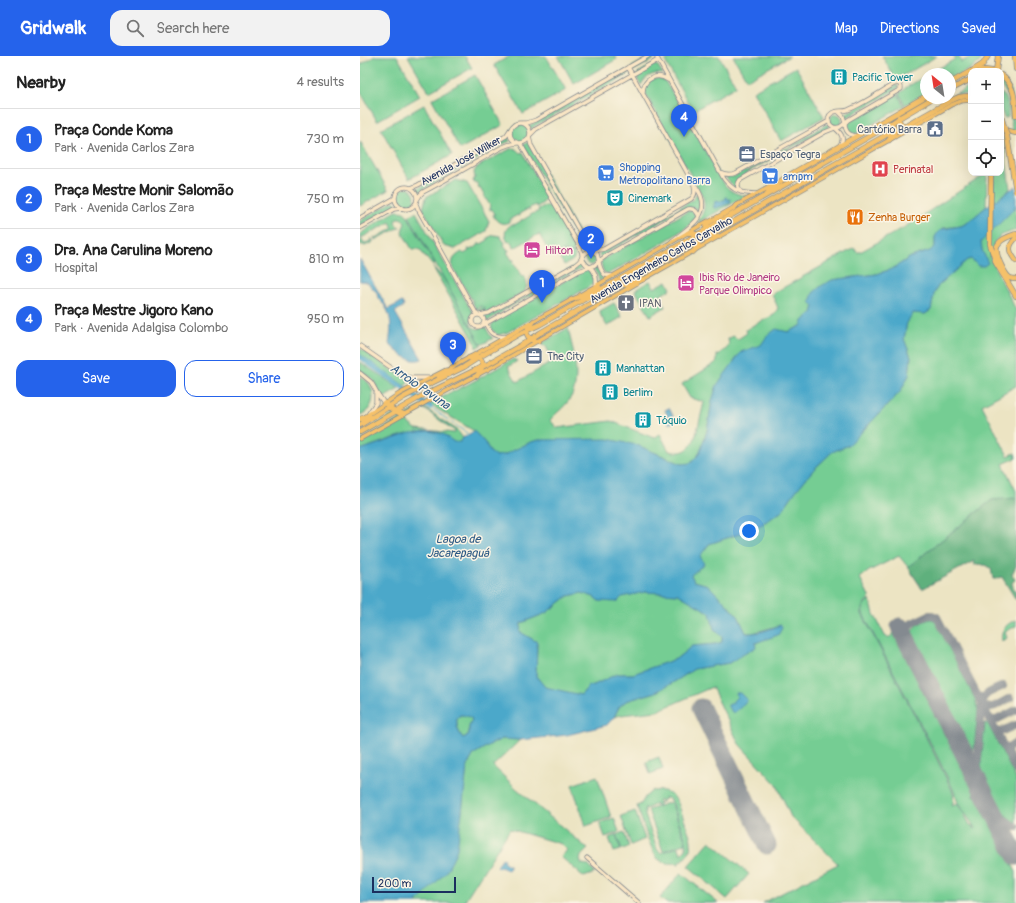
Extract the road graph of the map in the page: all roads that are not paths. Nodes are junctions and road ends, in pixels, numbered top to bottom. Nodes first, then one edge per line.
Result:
1 (648, 56) edge
2 (988, 56) edge
3 (998, 56) edge
4 (657, 58) edge
5 (1015, 59) edge
6 (628, 67) junction
7 (976, 68) edge
8 (996, 68) edge
9 (1016, 69) edge
10 (968, 73) edge
11 (632, 75) junction
12 (968, 76) edge
13 (1004, 78) edge
14 (956, 80) edge
15 (956, 81) edge
16 (968, 81) edge
17 (671, 84) junction
18 (956, 87) edge
19 (644, 96) junction
20 (968, 97) edge
21 (920, 100) edge
22 (968, 100) edge
23 (916, 102) junction
24 (923, 104) edge
25 (839, 112) junction
26 (1016, 116) edge
27 (899, 118) junction
28 (829, 121) junction
29 (522, 123) junction
30 (845, 123) junction
31 (881, 123) junction
32 (891, 123) junction
33 (1004, 126) edge
34 (904, 127) junction
35 (835, 128) junction
36 (911, 128) junction
37 (510, 130) junction
38 (1004, 130) edge
39 (895, 131) junction
40 (1016, 133) edge
41 (530, 136) junction
42 (857, 136) junction
43 (889, 140) junction
44 (519, 143) junction
45 (852, 146) junction
46 (838, 147) junction
47 (822, 157) junction
48 (720, 171) junction
49 (991, 176) edge
50 (786, 177) junction
51 (694, 185) junction
52 (411, 188) junction
53 (1016, 192) edge
54 (742, 193) junction
55 (757, 194) junction
56 (395, 198) junction
57 (756, 201) junction
58 (416, 202) junction
59 (736, 206) junction
60 (402, 208) junction
61 (360, 218) edge
62 (699, 218) junction
63 (360, 228) edge
64 (706, 230) junction
65 (688, 233) junction
66 (1016, 234) edge
67 (697, 235) junction
68 (710, 235) junction
69 (719, 237) junction
70 (1016, 238) edge
71 (585, 241) junction
72 (700, 241) junction
73 (578, 244) junction
74 (666, 245) junction
75 (593, 251) junction
76 (694, 252) junction
77 (582, 258) junction
78 (599, 261) junction
79 (1016, 261) edge
80 (645, 264) junction
81 (590, 267) junction
82 (613, 276) junction
83 (644, 280) junction
84 (1016, 280) edge
85 (596, 286) junction
86 (1010, 287) junction
87 (617, 288) junction
88 (1016, 293) edge
89 (1016, 296) edge
90 (571, 300) junction
91 (478, 315) junction
92 (495, 318) junction
93 (534, 321) junction
94 (485, 322) junction
95 (527, 330) junction
96 (490, 331) junction
97 (505, 337) junction
98 (530, 339) junction
99 (538, 341) junction
100 (360, 346) edge
101 (479, 357) junction
102 (469, 358) junction
103 (453, 366) junction
104 (483, 366) junction
105 (360, 373) edge
106 (477, 376) junction
107 (430, 378) junction
108 (430, 384) junction
109 (375, 390) junction
110 (386, 405) junction
111 (382, 411) junction
112 (396, 411) junction
113 (368, 414) junction
114 (404, 414) junction
115 (360, 419) edge
116 (360, 425) edge
117 (360, 432) edge
118 (360, 439) edge
119 (587, 858) dead end
120 (639, 903) edge

1 - 6 street
2 - 7 highway
3 - 8 highway
4 - 11 street
4 - 17 street
5 - 9 highway
6 - 11 street
6 - 29 street
10 - 14 highway
11 - 19 street
11 - 41 street
12 - 15 highway
13 - 26 highway
16 - 18 highway
17 - 19 street
17 - 48 street
19 - 51 street
20 - 34 highway
21 - 23 highway, Avenida Engenheiro Carlos Carvalho
22 - 36 main road, Avenida Engenheiro Carlos Carvalho
23 - 27 highway
23 - 31 highway, Avenida Engenheiro Carlos Carvalho
24 - 27 highway, Avenida Engenheiro Carlos Carvalho
25 - 28 street
25 - 30 street
25 - 30 street
27 - 32 highway, Avenida Engenheiro Carlos Carvalho
27 - 34 highway
28 - 35 street
28 - 48 street
29 - 37 street
29 - 41 street
30 - 35 street
30 - 42 street
31 - 32 highway
31 - 42 highway, Avenida Engenheiro Carlos Carvalho
32 - 39 highway
32 - 45 highway, Avenida Engenheiro Carlos Carvalho
33 - 53 highway, bridge
34 - 36 highway
34 - 39 highway, Avenida Engenheiro Carlos Carvalho
35 - 46 street
35 - 54 street
36 - 43 main road, Avenida Engenheiro Carlos Carvalho
37 - 44 street
37 - 52 street, Avenida José Wilker
38 - 40 highway
39 - 43 highway
39 - 68 highway, Avenida Engenheiro Carlos Carvalho
41 - 44 street
41 - 71 street
42 - 46 highway, Avenida Engenheiro Carlos Carvalho
43 - 69 main road, Avenida Engenheiro Carlos Carvalho
44 - 58 street, Avenida José Wilker
44 - 73 street
45 - 47 highway
45 - 57 highway, Avenida Engenheiro Carlos Carvalho
46 - 47 highway, Avenida Engenheiro Carlos Carvalho
47 - 50 highway, Avenida Engenheiro Carlos Carvalho
48 - 54 street
49 - 86 highway
50 - 55 main road, Avenida Engenheiro Carlos Carvalho
50 - 57 highway
51 - 62 street
51 - 75 street
52 - 56 street
52 - 58 street
54 - 55 street
55 - 59 main road, Avenida Engenheiro Carlos Carvalho
56 - 60 street
56 - 61 street
57 - 64 highway, Avenida Engenheiro Carlos Carvalho
58 - 60 street
58 - 91 street
59 - 64 highway
59 - 65 main road, Avenida Engenheiro Carlos Carvalho
60 - 63 street
62 - 74 street
62 - 78 street
64 - 67 highway, Avenida Engenheiro Carlos Carvalho
64 - 68 highway
65 - 67 highway
65 - 74 main road, Avenida Engenheiro Carlos Carvalho
66 - 84 highway
67 - 72 highway
67 - 80 highway, Avenida Engenheiro Carlos Carvalho
68 - 69 highway
68 - 72 highway, Avenida Engenheiro Carlos Carvalho
69 - 76 main road, Avenida Engenheiro Carlos Carvalho
70 - 79 highway
71 - 73 street
71 - 75 street
72 - 76 highway
72 - 87 highway, Avenida Engenheiro Carlos Carvalho
73 - 77 street
74 - 82 main road, Avenida Engenheiro Carlos Carvalho
75 - 77 street
75 - 78 street
76 - 83 main road, Avenida Engenheiro Carlos Carvalho
77 - 81 street
77 - 91 street
78 - 81 street
78 - 82 street
80 - 90 highway
80 - 95 highway, Avenida Engenheiro Carlos Carvalho
81 - 85 street
81 - 92 street
82 - 85 main road, Avenida Engenheiro Carlos Carvalho
83 - 87 highway
83 - 99 main road, Avenida Engenheiro Carlos Carvalho
85 - 90 main road, Avenida Engenheiro Carlos Carvalho
86 - 88 highway
86 - 89 highway
87 - 98 highway, Avenida Engenheiro Carlos Carvalho
90 - 93 main road, Avenida Engenheiro Carlos Carvalho
91 - 94 street
91 - 94 street
92 - 94 street
92 - 96 street
93 - 95 highway
93 - 97 main road, Avenida Engenheiro Carlos Carvalho
94 - 96 street
95 - 98 highway
95 - 101 highway, Avenida Engenheiro Carlos Carvalho
96 - 97 street
97 - 102 main road, Avenida Engenheiro Carlos Carvalho
98 - 99 highway
98 - 104 highway, Avenida Engenheiro Carlos Carvalho
99 - 106 main road, Avenida Engenheiro Carlos Carvalho
100 - 107 street
101 - 102 highway
101 - 104 highway
101 - 108 highway, Avenida Engenheiro Carlos Carvalho
102 - 103 main road, Avenida Engenheiro Carlos Carvalho
103 - 107 main road, Avenida Engenheiro Carlos Carvalho
103 - 108 highway
104 - 106 highway
104 - 112 highway, Avenida Engenheiro Carlos Carvalho
105 - 109 street
106 - 114 main road, Avenida Engenheiro Carlos Carvalho
107 - 110 main road, Avenida Engenheiro Carlos Carvalho
108 - 110 highway, Avenida Engenheiro Carlos Carvalho
109 - 110 street
109 - 113 street
110 - 111 highway, Avenida Engenheiro Carlos Carvalho
110 - 112 highway
110 - 113 main road, Avenida Engenheiro Carlos Carvalho
111 - 115 highway
111 - 116 highway, Avenida Engenheiro Carlos Carvalho
112 - 114 highway
112 - 117 highway, Avenida Engenheiro Carlos Carvalho
113 - 115 main road, Avenida Engenheiro Carlos Carvalho
114 - 118 main road, Avenida Engenheiro Carlos Carvalho
119 - 120 street

